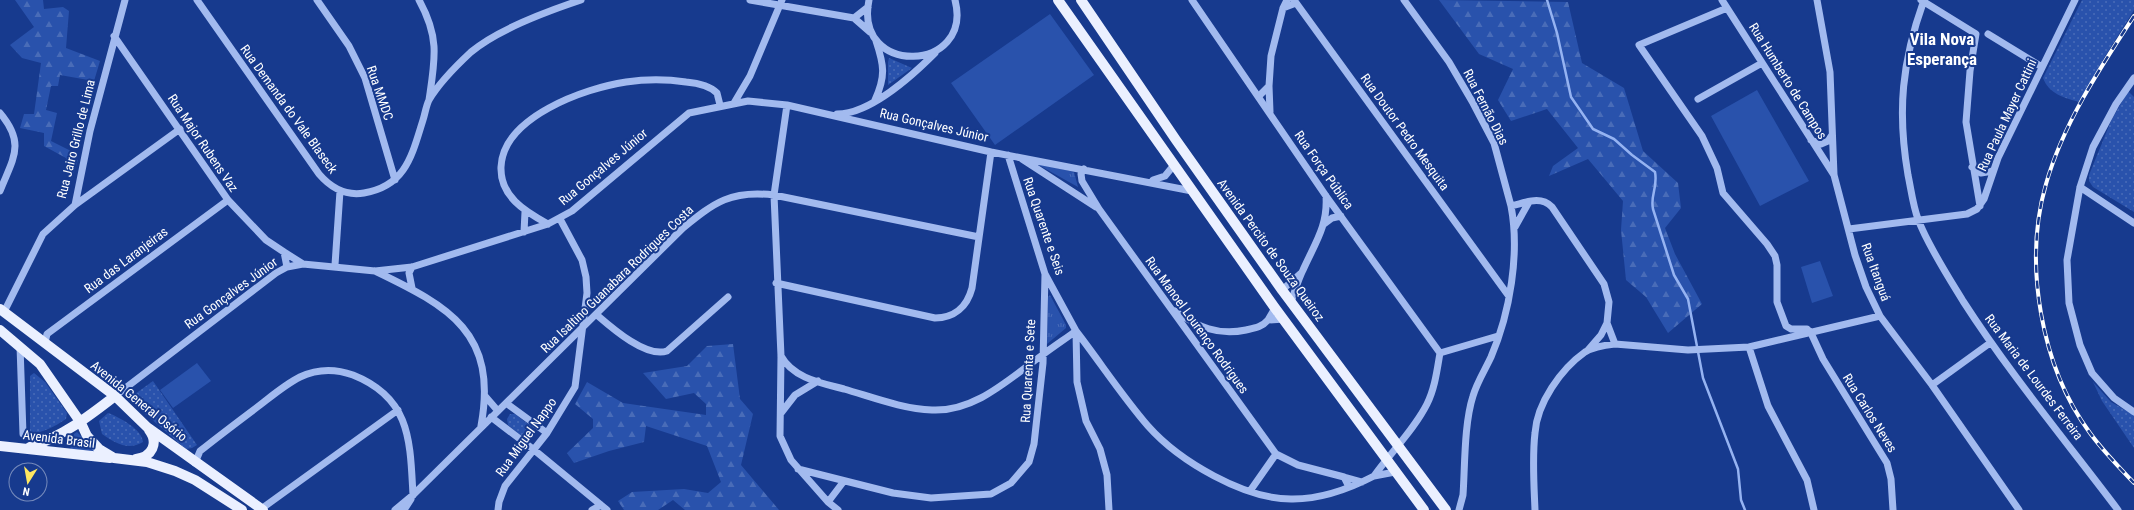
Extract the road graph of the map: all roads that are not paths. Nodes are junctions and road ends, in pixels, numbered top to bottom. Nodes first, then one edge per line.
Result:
1 (125, 0) edge
2 (197, 0) edge
3 (317, 0) edge
4 (419, 0) edge
5 (581, 0) edge
6 (750, 0) edge
7 (754, 0) edge
8 (955, 0) edge
9 (1058, 0) edge
10 (1081, 0) edge
11 (1088, 0) edge
12 (1192, 0) edge
13 (1287, 0) edge
14 (1404, 0) edge
15 (1722, 0) edge
16 (1817, 0) edge
17 (2075, 0) edge
18 (1295, 1) edge
19 (1923, 1) edge
20 (781, 2) edge
21 (869, 3) edge
22 (1283, 8) junction
23 (1727, 8) junction
24 (1088, 11) junction
25 (854, 18) junction
26 (1988, 34) dead end
27 (114, 36) junction
28 (874, 36) junction
29 (944, 45) junction
30 (1762, 63) junction
31 (2042, 67) junction
32 (433, 73) junction
33 (2134, 78) edge
34 (1269, 86) junction
35 (440, 87) junction
36 (1259, 96) junction
37 (1698, 99) dead end
38 (875, 100) junction
39 (429, 101) junction
40 (734, 103) junction
41 (720, 105) junction
42 (787, 105) junction
43 (1270, 112) junction
44 (0, 113) edge
45 (827, 113) junction
46 (180, 129) junction
47 (1832, 135) junction
48 (1810, 139) junction
49 (1176, 140) junction
50 (991, 152) junction
51 (1008, 155) junction
52 (1018, 157) junction
53 (1174, 165) junction
54 (1972, 167) junction
55 (1084, 169) junction
56 (1993, 171) junction
57 (1981, 173) junction
58 (1834, 175) junction
59 (395, 180) junction
60 (1148, 181) junction
61 (1990, 182) junction
62 (2080, 187) junction
63 (1976, 188) junction
64 (0, 190) edge
65 (340, 191) junction
66 (1192, 191) junction
67 (1986, 194) junction
68 (774, 195) junction
69 (1326, 196) junction
70 (228, 200) junction
71 (1529, 202) junction
72 (75, 205) junction
73 (1511, 206) junction
74 (1980, 206) junction
75 (1099, 209) junction
76 (525, 212) junction
77 (1341, 216) junction
78 (560, 218) junction
79 (1918, 219) junction
80 (2134, 223) edge
81 (548, 224) junction
82 (1324, 224) junction
83 (1515, 227) junction
84 (1849, 229) junction
85 (524, 232) junction
86 (979, 237) junction
87 (1228, 242) junction
88 (284, 252) junction
89 (303, 264) junction
90 (335, 265) junction
91 (288, 267) junction
92 (412, 267) junction
93 (375, 270) junction
94 (1303, 271) junction
95 (1045, 274) junction
96 (1511, 276) junction
97 (1496, 278) junction
98 (776, 282) junction
99 (412, 288) junction
100 (1282, 290) junction
101 (1508, 295) junction
102 (728, 297) dead end
103 (1291, 302) junction
104 (1169, 306) junction
105 (1275, 308) junction
106 (2, 311) edge
107 (597, 315) junction
108 (1880, 316) junction
109 (1284, 319) junction
110 (1268, 320) junction
111 (1196, 323) junction
112 (1608, 323) junction
113 (0, 330) edge
114 (582, 330) junction
115 (1076, 331) junction
116 (1189, 333) junction
117 (1811, 333) junction
118 (1498, 336) junction
119 (45, 343) junction
120 (1990, 343) junction
121 (1615, 344) junction
122 (20, 346) junction
123 (1749, 347) junction
124 (1586, 351) junction
125 (1440, 353) junction
126 (1042, 355) junction
127 (781, 356) junction
128 (818, 381) junction
129 (1932, 385) junction
130 (115, 396) junction
131 (485, 396) junction
132 (506, 403) junction
133 (398, 410) junction
134 (498, 411) junction
135 (2134, 412) edge
136 (780, 413) junction
137 (491, 417) junction
138 (81, 423) junction
139 (481, 427) junction
140 (147, 428) junction
141 (547, 433) junction
142 (23, 434) dead end
143 (1398, 444) junction
144 (0, 446) edge
145 (27, 448) junction
146 (533, 450) junction
147 (1276, 454) junction
148 (114, 458) junction
149 (134, 460) junction
150 (1386, 460) junction
151 (195, 463) junction
152 (798, 469) junction
153 (1395, 472) junction
154 (1374, 476) junction
155 (1344, 477) junction
156 (844, 481) junction
157 (1362, 482) junction
158 (1349, 487) junction
159 (1250, 491) junction
160 (413, 495) junction
161 (828, 502) junction
162 (604, 508) edge
163 (242, 510) edge
164 (262, 510) edge
165 (395, 510) edge
166 (404, 510) edge
167 (498, 510) edge
168 (592, 510) edge
169 (838, 510) edge
170 (1109, 510) edge
171 (1424, 510) edge
172 (1446, 510) edge
173 (1459, 510) edge
174 (1534, 510) edge
175 (1814, 510) edge
176 (1893, 510) edge
177 (2019, 510) edge
178 (2118, 510) edge

1 - 27 street, Rua Jairo Grillo de Lima
2 - 65 street, Rua Demanda do Vale Blaseck
3 - 59 street, Rua MMDC
4 - 32 street
5 - 35 street, Rua Demanda do Vale Blaseck
6 - 7 street
7 - 20 street
8 - 29 street
9 - 53 main road
10 - 24 main road, Avenida Percito de Souza Queiroz
11 - 24 street
12 - 36 street, Rua Força Pública
13 - 22 street
14 - 73 street, Rua Fernão Dias
15 - 23 street, Rua Humberto de Campos
16 - 47 street, Rua Itanguá
17 - 31 street, Rua Paula Mayer Cattini
18 - 22 street
18 - 97 street, Rua Doutor Pedro Mesquita
19 - 54 street
19 - 79 street, Rua Maria de Lourdes Ferreira
20 - 25 street
20 - 40 street
21 - 25 street
21 - 28 street
22 - 34 street
23 - 30 street, Rua Humberto de Campos
23 - 117 street
24 - 49 main road, Avenida Percito de Souza Queiroz
25 - 28 street
26 - 31 street
27 - 46 street, Rua Major Rubens Vaz
27 - 72 street, Rua Jairo Grillo de Lima
28 - 29 street
28 - 38 street
29 - 38 street
30 - 37 street
30 - 48 street, Rua Humberto de Campos
31 - 56 street, Rua Paula Mayer Cattini
32 - 35 street
32 - 39 street
33 - 62 street
34 - 36 street
34 - 43 street
35 - 39 street, Rua Demanda do Vale Blaseck
36 - 43 street, Rua Força Pública
38 - 45 street
39 - 59 street, Rua Demanda do Vale Blaseck
40 - 41 street, Rua Gonçalves Júnior
40 - 42 street, Rua Gonçalves Júnior
41 - 76 street
41 - 78 street, Rua Gonçalves Júnior
42 - 45 street, Rua Gonçalves Júnior
42 - 68 street
43 - 69 street, Rua Força Pública
44 - 64 street
45 - 50 street, Rua Gonçalves Júnior
46 - 70 street, Rua Major Rubens Vaz
46 - 72 street
47 - 48 street
47 - 58 street, Rua Itanguá
48 - 58 street, Rua Humberto de Campos
49 - 53 main road
49 - 100 main road, Avenida Percito de Souza Queiroz
50 - 51 street, Rua Gonçalves Júnior
50 - 86 street
51 - 52 street, Rua Gonçalves Júnior
51 - 95 street, Rua Quarente e Seis
52 - 55 street, Rua Gonçalves Júnior
52 - 75 street, Rua Manoel Lourenço Rodrigues
53 - 60 street
53 - 66 main road
54 - 57 street
54 - 63 street
55 - 60 street, Rua Gonçalves Júnior
55 - 75 street, Rua Manoel Lourenço Rodrigues
56 - 57 street
56 - 61 street, Rua Paula Mayer Cattini
57 - 61 street
58 - 84 street, Rua Itanguá
59 - 65 street, Rua Demanda do Vale Blaseck
60 - 66 street, Rua Gonçalves Júnior
61 - 67 street, Rua Paula Mayer Cattini
62 - 80 street
62 - 135 street
63 - 67 street
63 - 74 street
65 - 90 street
66 - 87 main road
67 - 74 street, Rua Paula Mayer Cattini
68 - 86 street, Rua Isaltino Guanabara Rodrigues Costa
68 - 98 street
68 - 107 street, Rua Isaltino Guanabara Rodrigues Costa
69 - 77 street, Rua Força Pública
69 - 82 street
70 - 88 street, Rua Major Rubens Vaz
70 - 119 street, Rua das Laranjeiras
71 - 73 street
71 - 83 street
71 - 112 street
72 - 106 street, Rua Jairo Grillo de Lima
73 - 83 street, Rua Fernão Dias
74 - 79 street
75 - 104 street, Rua Manoel Lourenço Rodrigues
76 - 81 street
76 - 85 street
77 - 82 street
77 - 125 street, Rua Força Pública
78 - 81 street, Rua Gonçalves Júnior
78 - 114 street, Rua Miguel Nappo
79 - 84 street
79 - 120 street, Rua Maria de Lourdes Ferreira
81 - 85 street, Rua Gonçalves Júnior
82 - 94 street
83 - 96 street, Rua Fernão Dias
84 - 108 street, Rua Itanguá
85 - 92 street, Rua Gonçalves Júnior
86 - 98 street
87 - 100 main road
87 - 105 main road
88 - 89 street, Rua Major Rubens Vaz
88 - 91 street
89 - 90 street, Rua Gonçalves Júnior
89 - 91 street, Rua Gonçalves Júnior
90 - 93 street, Rua Gonçalves Júnior
91 - 130 street, Rua Gonçalves Júnior
92 - 93 street, Rua Gonçalves Júnior
92 - 99 street
93 - 99 street
94 - 100 street
94 - 103 street
95 - 115 street, Rua Quarente e Seis
95 - 126 street, Rua Quarenta e Sete
96 - 97 street
96 - 101 street, Rua Fernão Dias
97 - 101 street, Rua Doutor Pedro Mesquita
98 - 127 street
99 - 131 street
100 - 103 main road, Avenida Percito de Souza Queiroz
101 - 118 street, Rua Fernão Dias
102 - 107 street
103 - 143 main road, Avenida Percito de Souza Queiroz
104 - 111 street
104 - 116 street, Rua Manoel Lourenço Rodrigues
105 - 109 main road
105 - 110 street
106 - 119 main road, Avenida General Osório
107 - 114 street, Rua Isaltino Guanabara Rodrigues Costa
108 - 117 street
108 - 129 street, Rua Itanguá
109 - 110 street
109 - 150 main road
110 - 111 street
111 - 116 street
112 - 121 street
112 - 124 street
113 - 122 main road
114 - 132 street, Rua Isaltino Guanabara Rodrigues Costa
114 - 141 street, Rua Miguel Nappo
115 - 126 street
115 - 159 street
115 - 170 street, Rua Quarente e Seis
116 - 147 street, Rua Manoel Lourenço Rodrigues
117 - 123 street
117 - 176 street, Rua Carlos Neves
118 - 125 street
118 - 173 street, Rua Fernão Dias
119 - 130 main road, Avenida General Osório
120 - 129 street
120 - 178 street, Rua Maria de Lourdes Ferreira
121 - 123 street
121 - 124 street
122 - 138 main road
122 - 142 street
123 - 175 street
124 - 174 street
125 - 143 street
126 - 128 street
126 - 156 street, Rua Quarenta e Sete
127 - 128 street
127 - 136 street
128 - 136 street
129 - 177 street, Rua Itanguá
130 - 138 main road, Rua Gonçalves Júnior
130 - 140 main road, Avenida General Osório
131 - 134 street
131 - 139 street
132 - 134 street, Rua Isaltino Guanabara Rodrigues Costa
132 - 141 street
133 - 151 street
133 - 160 street
133 - 164 street
134 - 137 street, Rua Isaltino Guanabara Rodrigues Costa
136 - 152 street
137 - 139 street, Rua Isaltino Guanabara Rodrigues Costa
137 - 146 street
138 - 145 main road, Rua Gonçalves Júnior
138 - 148 main road
139 - 160 street, Rua Isaltino Guanabara Rodrigues Costa
140 - 149 main road
140 - 151 main road, Avenida General Osório
141 - 146 street, Rua Miguel Nappo
143 - 150 street
143 - 172 main road, Avenida Percito de Souza Queiroz
144 - 145 main road, Avenida Brasil
145 - 148 main road, Avenida Brasil
146 - 162 street
146 - 167 street, Rua Miguel Nappo
147 - 155 street, Rua Manoel Lourenço Rodrigues
147 - 159 street
148 - 149 main road
149 - 163 main road
150 - 153 main road
150 - 154 street
151 - 164 main road, Avenida General Osório
152 - 156 street, Rua Quarenta e Sete
152 - 161 street
153 - 154 street
153 - 171 main road
154 - 157 street
155 - 157 street, Rua Manoel Lourenço Rodrigues
155 - 158 street
156 - 161 street
157 - 158 street
158 - 159 street
160 - 165 street, Rua Isaltino Guanabara Rodrigues Costa
160 - 166 street, Rua Isaltino Guanabara Rodrigues Costa
161 - 169 street
162 - 168 street

